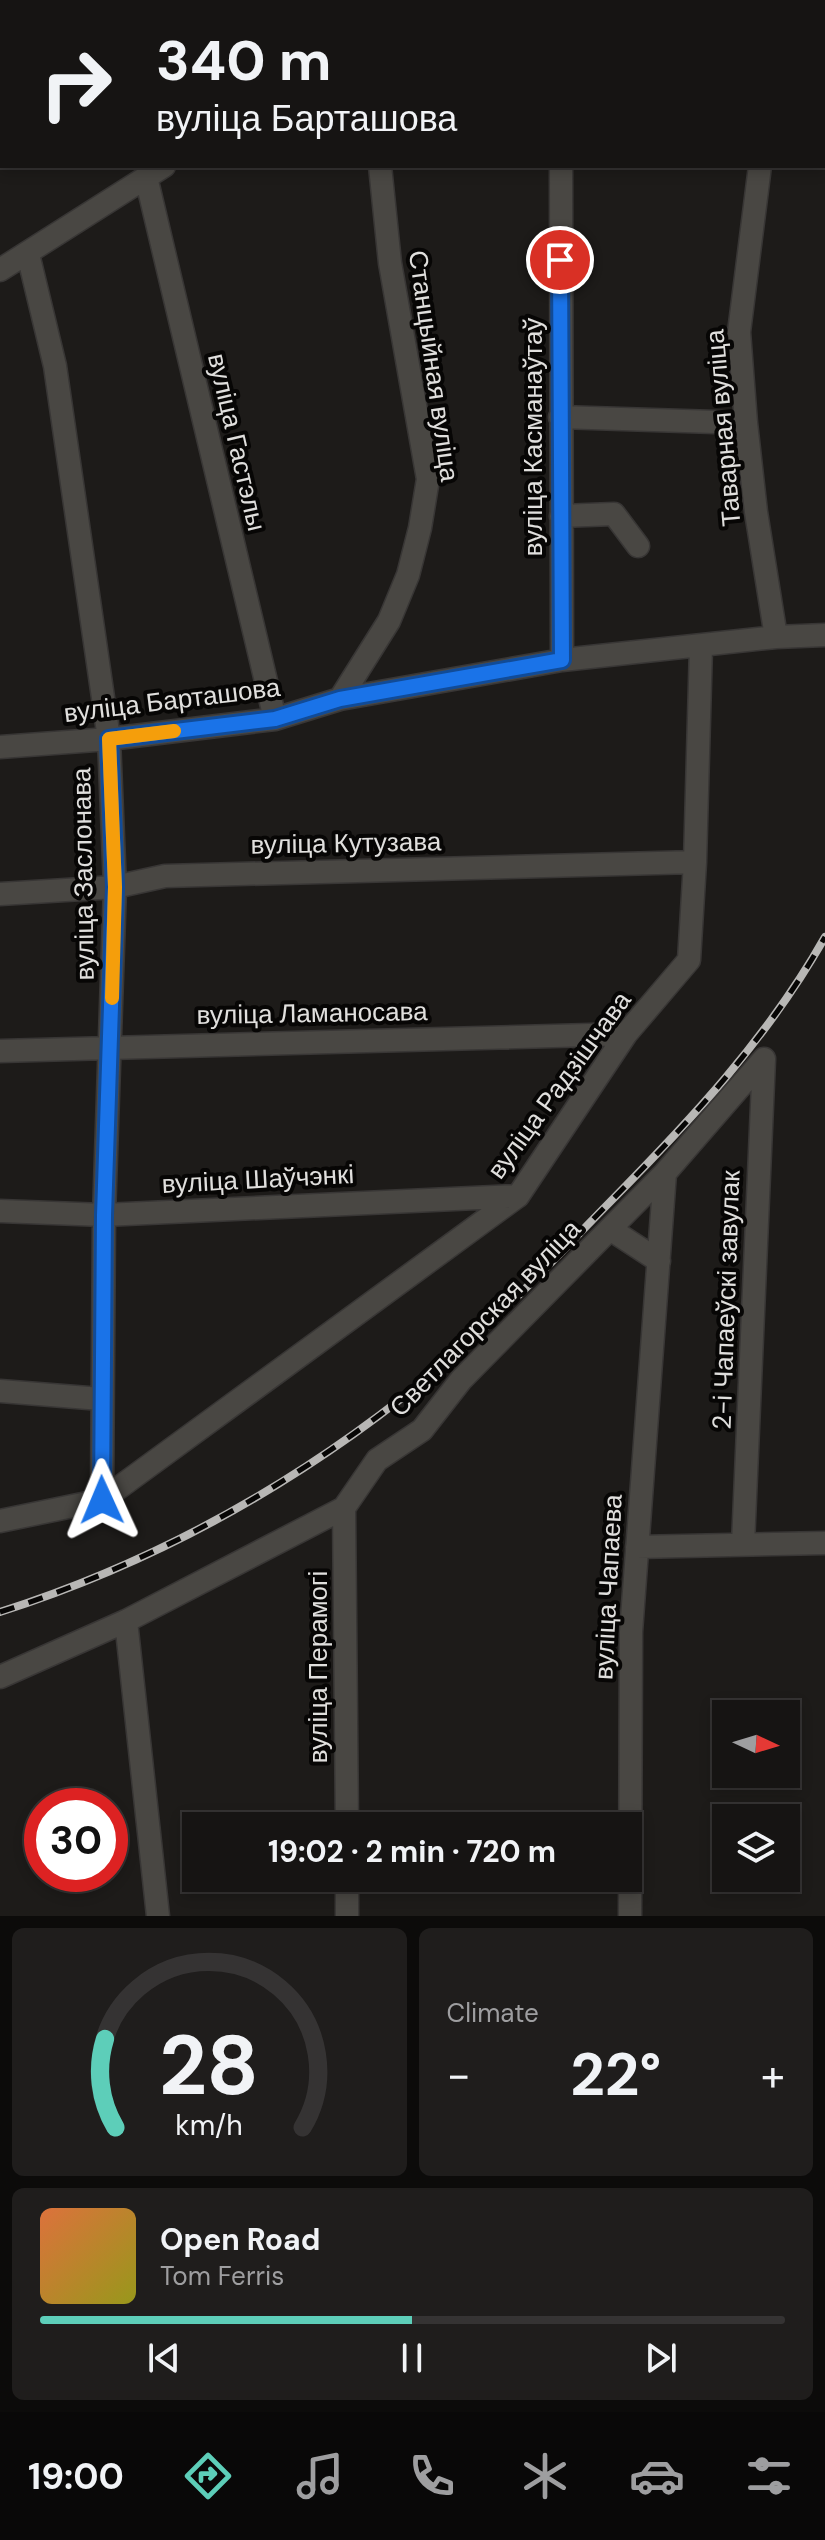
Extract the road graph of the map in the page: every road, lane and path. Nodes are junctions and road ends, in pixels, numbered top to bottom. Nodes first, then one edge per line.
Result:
1 (380, 168) edge
2 (561, 168) edge
3 (760, 168) edge
4 (155, 171) edge
5 (28, 254) junction
6 (0, 270) edge
7 (560, 417) junction
8 (746, 423) junction
9 (772, 494) dead end
10 (756, 512) junction
11 (561, 516) junction
12 (638, 546) dead end
13 (825, 635) edge
14 (776, 637) junction
15 (701, 646) junction
16 (562, 660) junction
17 (340, 699) junction
18 (275, 719) junction
19 (109, 739) junction
20 (0, 747) edge
21 (695, 862) junction
22 (115, 887) junction
23 (0, 894) edge
24 (626, 1034) junction
25 (111, 1046) junction
26 (0, 1051) edge
27 (764, 1059) joint
28 (665, 1173) junction
29 (518, 1196) junction
30 (0, 1211) edge
31 (104, 1215) junction
32 (610, 1229) junction
33 (659, 1261) junction
34 (0, 1391) edge
35 (101, 1399) junction
36 (102, 1500) junction
37 (344, 1508) junction
38 (0, 1521) edge
39 (825, 1543) edge
40 (743, 1544) junction
41 (637, 1547) junction
42 (126, 1621) junction
43 (0, 1677) edge
44 (347, 1812) edge
45 (347, 1892) edge
46 (158, 1916) edge
47 (347, 1916) edge
48 (630, 1916) edge

1 - 17 street, Станцыйная вуліца
2 - 7 street, вуліца Касманаўтаў
3 - 8 street, Таварная вуліца
4 - 5 street
4 - 18 street, вуліца Гастэлы
5 - 6 street
5 - 19 street, вуліца Заслонава
7 - 8 street
7 - 11 street, вуліца Касманаўтаў
8 - 10 street, Таварная вуліца
9 - 10 street
10 - 14 street, Таварная вуліца
11 - 12 street
11 - 16 street, вуліца Касманаўтаў
13 - 14 street, вуліца Барташова
14 - 15 street, вуліца Барташова
15 - 16 street, вуліца Барташова
15 - 21 street, вуліца Радзішчава
16 - 17 street, вуліца Барташова
17 - 18 street, вуліца Барташова
18 - 19 street, вуліца Барташова
19 - 20 street, вуліца Барташова
19 - 22 street, вуліца Заслонава
21 - 22 street, вуліца Кутузава
21 - 24 street, вуліца Радзішчава
22 - 23 street, вуліца Кутузава
22 - 25 street, вуліца Заслонава
24 - 25 street, вуліца Ламаносава
24 - 29 street, вуліца Радзішчава
25 - 26 street, вуліца Ламаносава
25 - 31 street, вуліца Заслонава
27 - 28 street, Светлагорская вуліца
27 - 40 street, 2-і Чапаеўскі завулак
28 - 32 street, Светлагорская вуліца
28 - 33 street, вуліца Чапаева
29 - 31 street, вуліца Шаўчэнкі
29 - 36 street, вуліца Радзішчава
30 - 31 street, вуліца Шаўчэнкі
31 - 35 street, вуліца Заслонава
32 - 33 street
32 - 37 street, Светлагорская вуліца
33 - 41 street, вуліца Чапаева
34 - 35 street
35 - 36 street, вуліца Заслонава
36 - 38 street, вуліца Радзішчава
37 - 42 street, Светлагорская вуліца
37 - 44 street, вуліца Перамогі
39 - 40 street
40 - 41 street
41 - 48 street, вуліца Чапаева
42 - 43 street, Светлагорская вуліца
42 - 46 street
45 - 47 street

